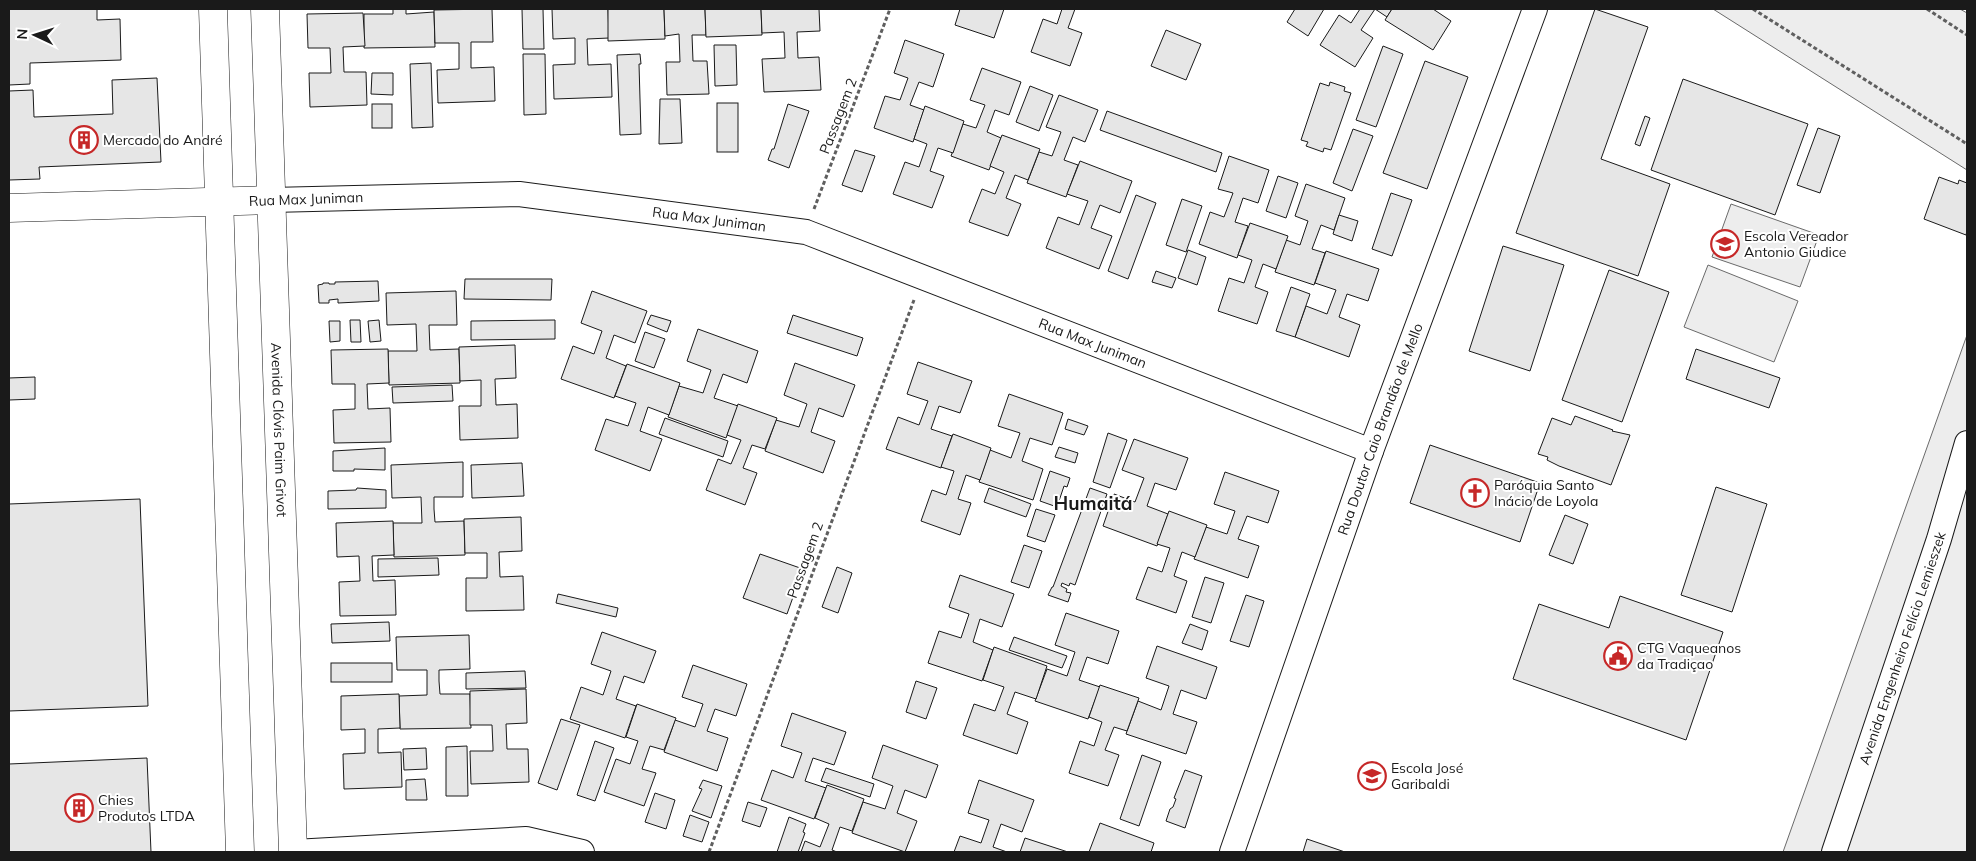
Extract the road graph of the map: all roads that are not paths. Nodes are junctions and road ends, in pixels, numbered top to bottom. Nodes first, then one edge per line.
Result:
1 (213, 9) edge
2 (265, 9) edge
3 (1535, 9) edge
4 (271, 200) junction
5 (219, 202) junction
6 (9, 208) edge
7 (1967, 443) edge
8 (1371, 451) junction
9 (240, 852) edge
10 (294, 852) edge
11 (582, 852) edge
12 (1232, 852) edge
13 (1834, 852) edge

1 - 5 street
2 - 4 street, Avenida Clóvis Paim Grivot
3 - 8 street, Rua Doutor Caio Brandão de Mello
4 - 5 street, Rua Max Juniman
4 - 8 street, Rua Max Juniman
4 - 10 street, Avenida Clóvis Paim Grivot
5 - 6 street, Rua Max Juniman
5 - 9 street
7 - 13 street, Avenida Engenheiro Felício Lemieszek
8 - 12 street, Rua Doutor Caio Brandão de Mello
10 - 11 street

